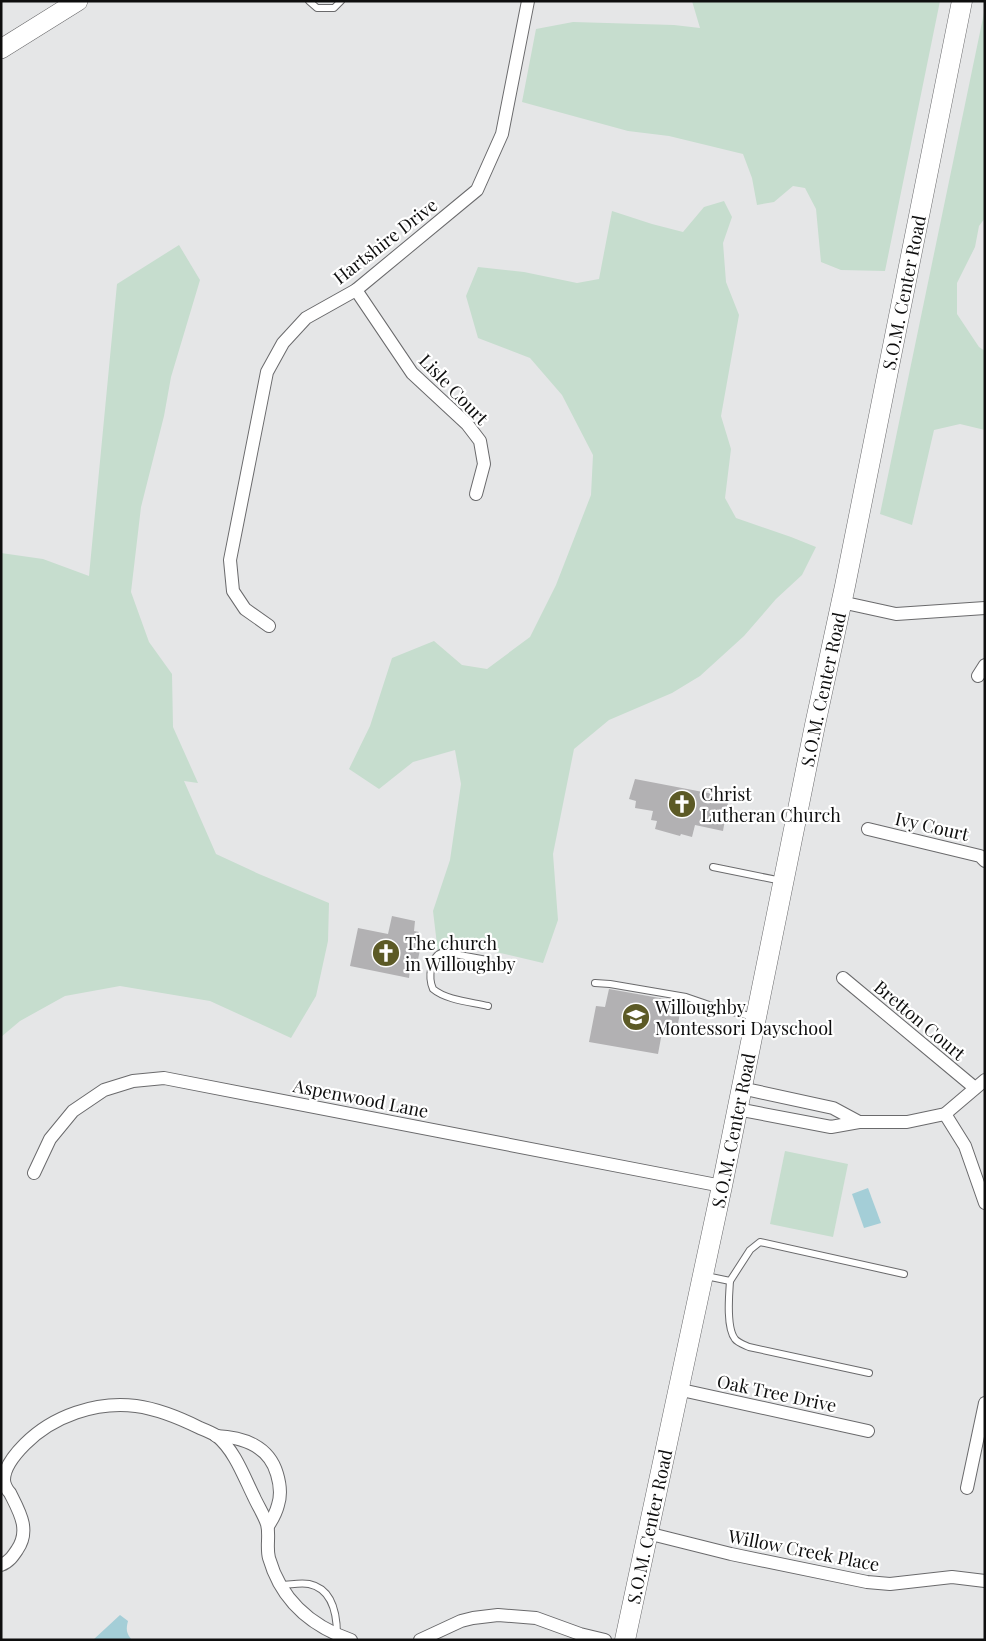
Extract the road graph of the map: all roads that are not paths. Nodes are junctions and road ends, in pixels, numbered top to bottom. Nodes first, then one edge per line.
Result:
1 (78, 1) edge
2 (309, 1) edge
3 (342, 1) edge
4 (528, 1) edge
5 (962, 1) edge
6 (1, 49) edge
7 (356, 290) junction
8 (476, 494) dead end
9 (841, 602) junction
10 (985, 608) edge
11 (269, 626) dead end
12 (985, 665) edge
13 (978, 676) dead end
14 (868, 829) dead end
15 (985, 861) edge
16 (713, 867) dead end
17 (783, 881) junction
18 (495, 968) dead end
19 (843, 978) dead end
20 (595, 983) dead end
21 (488, 1006) dead end
22 (756, 1018) junction
23 (980, 1084) edge
24 (741, 1088) junction
25 (737, 1109) junction
26 (945, 1114) junction
27 (859, 1122) junction
28 (34, 1174) dead end
29 (722, 1186) junction
30 (985, 1203) edge
31 (904, 1274) dead end
32 (702, 1275) junction
33 (730, 1281) junction
34 (869, 1373) dead end
35 (677, 1389) junction
36 (985, 1403) edge
37 (868, 1431) dead end
38 (216, 1436) junction
39 (3, 1481) edge
40 (967, 1488) dead end
41 (268, 1526) junction
42 (647, 1533) junction
43 (1, 1565) edge
44 (985, 1581) edge
45 (281, 1585) junction
46 (337, 1635) junction
47 (351, 1640) edge
48 (420, 1640) edge
49 (605, 1640) edge
50 (625, 1640) edge

1 - 6 main road
2 - 3 lane
4 - 7 street, Hartshire Drive
5 - 9 main road, S.O.M. Center Road
7 - 8 street, Lisle Court
7 - 11 street, Hartshire Drive
9 - 10 street
9 - 17 main road, S.O.M. Center Road
12 - 13 street
14 - 15 street, Ivy Court
16 - 17 lane
17 - 22 main road, S.O.M. Center Road
18 - 21 lane
19 - 23 street, Bretton Court
20 - 22 lane
22 - 24 main road, S.O.M. Center Road
23 - 26 street
24 - 25 main road, S.O.M. Center Road
24 - 27 street
25 - 27 street
25 - 29 main road, S.O.M. Center Road
26 - 27 street
26 - 30 street
28 - 29 street, Aspenwood Lane
29 - 32 main road, S.O.M. Center Road
31 - 33 lane
32 - 33 lane
32 - 35 main road, S.O.M. Center Road
33 - 34 lane
35 - 37 street, Oak Tree Drive
35 - 42 main road, S.O.M. Center Road
36 - 40 street
38 - 39 street
38 - 41 street
38 - 41 street
39 - 43 street
41 - 45 street
42 - 44 street, Willow Creek Place
42 - 50 main road, S.O.M. Center Road
45 - 46 street
45 - 46 lane
46 - 47 street
48 - 49 street

